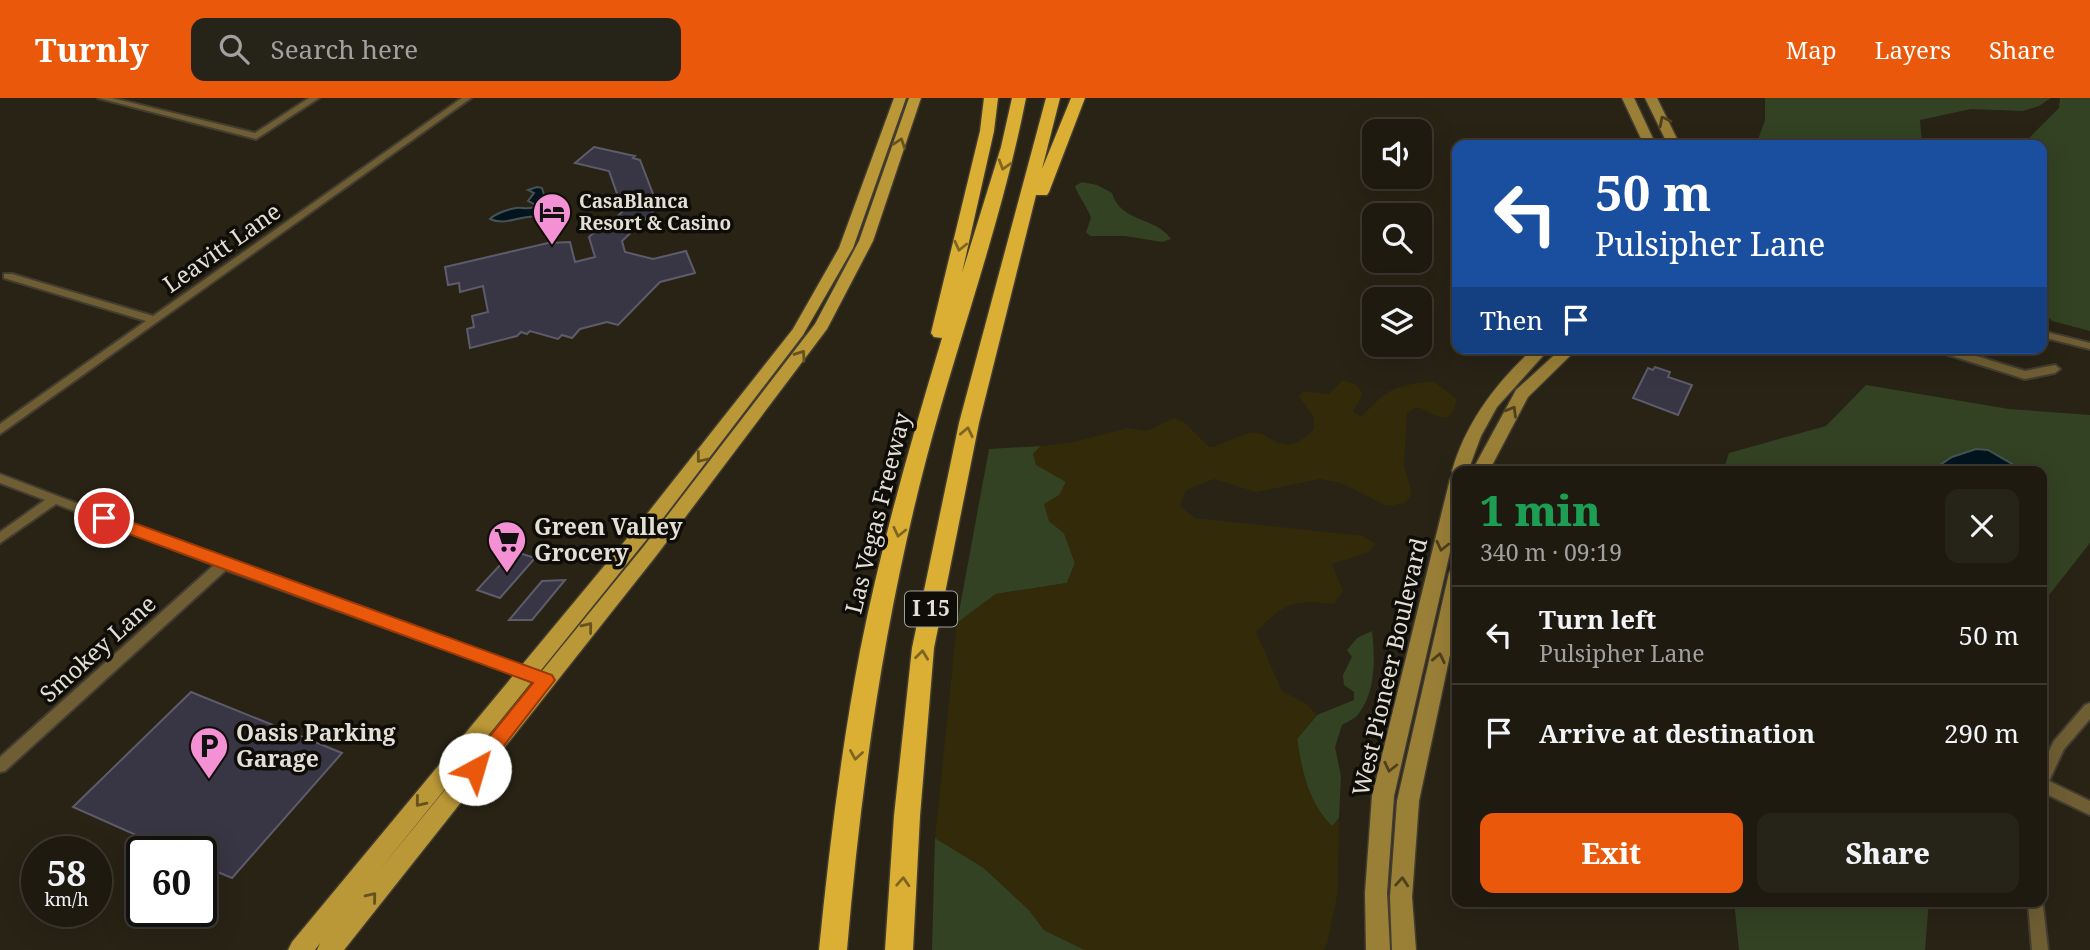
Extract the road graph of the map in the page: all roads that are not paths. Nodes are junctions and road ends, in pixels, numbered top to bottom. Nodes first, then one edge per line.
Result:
1 (102, 98) edge
2 (314, 98) edge
3 (467, 98) edge
4 (901, 98) edge
5 (915, 98) edge
6 (991, 98) edge
7 (1019, 98) edge
8 (1053, 98) edge
9 (1078, 98) edge
10 (1628, 98) edge
11 (1651, 98) edge
12 (1648, 140) edge
13 (1672, 140) edge
14 (1007, 275) junction
15 (8, 276) dead end
16 (155, 320) junction
17 (2047, 335) edge
18 (2090, 346) edge
19 (1537, 354) edge
20 (1565, 354) edge
21 (1956, 354) edge
22 (2055, 369) dead end
23 (0, 430) edge
24 (915, 466) junction
25 (1462, 466) edge
26 (1483, 466) edge
27 (0, 478) edge
28 (54, 499) junction
29 (1452, 504) edge
30 (645, 528) junction
31 (0, 538) edge
32 (650, 551) junction
33 (224, 564) junction
34 (1452, 600) edge
35 (536, 677) junction
36 (2090, 709) edge
37 (0, 766) edge
38 (2047, 772) edge
39 (2047, 786) edge
40 (2090, 808) edge
41 (2036, 907) edge
42 (300, 950) edge
43 (329, 950) edge
44 (833, 950) edge
45 (899, 950) edge
46 (1378, 950) edge
47 (1404, 950) edge
48 (2040, 950) edge

1 - 2 street
3 - 16 street, Leavitt Lane
4 -> 30 main road
32 -> 5 main road
6 -> 24 highway
7 -> 24 highway, Las Vegas Freeway / I 15
8 - 14 highway, I 15
9 - 14 highway
10 - 12 main road
13 -> 11 main road
45 -> 14 highway, I 15
15 - 16 street
16 - 23 street, Leavitt Lane
17 - 18 street
19 - 25 main road
26 -> 20 main road
21 - 22 street
24 -> 44 highway, Las Vegas Freeway / I 15
27 - 28 street
28 - 31 street
28 - 33 street
29 -> 46 main road, West Pioneer Boulevard
30 - 32 main road
30 - 35 main road
35 -> 32 main road
33 - 35 street
33 - 37 street, Smokey Lane
47 -> 34 main road, West Pioneer Boulevard
35 -> 42 main road
43 -> 35 main road
36 - 38 street
39 - 40 street
41 - 48 street

